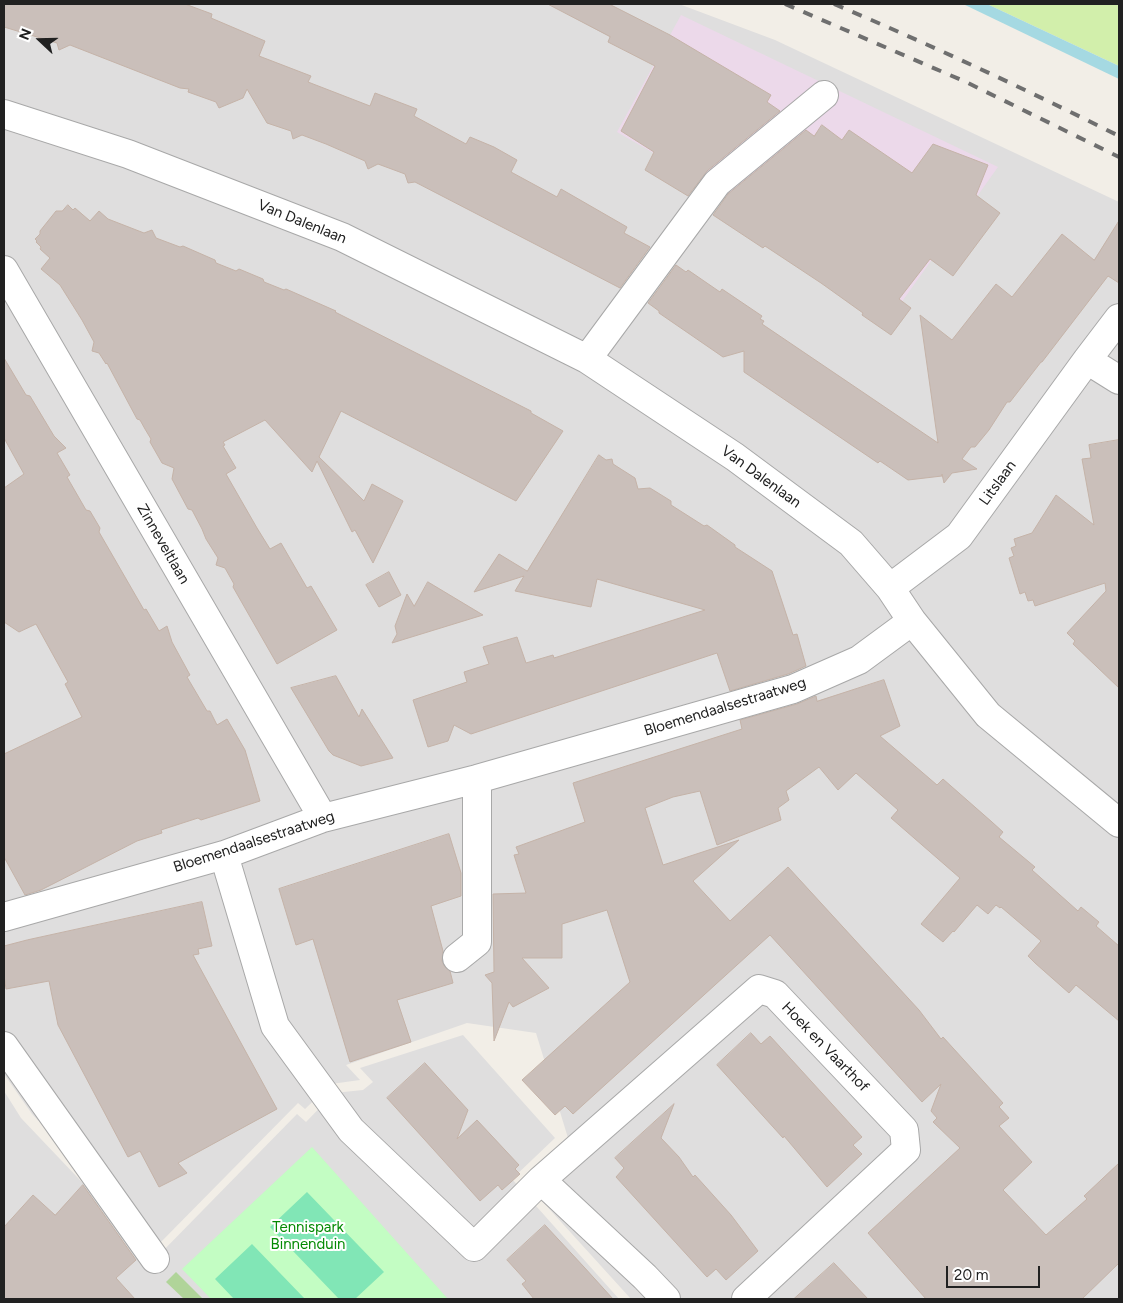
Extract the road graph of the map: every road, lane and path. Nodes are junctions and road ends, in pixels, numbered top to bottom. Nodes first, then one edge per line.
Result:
1 (824, 95) dead end
2 (4, 114) edge
3 (4, 270) edge
4 (1119, 318) edge
5 (588, 359) junction
6 (1086, 360) junction
7 (1119, 380) edge
8 (890, 588) junction
9 (912, 621) junction
10 (477, 779) junction
11 (322, 818) junction
12 (1119, 823) edge
13 (224, 855) junction
14 (4, 917) edge
15 (457, 958) dead end
16 (4, 1046) edge
17 (541, 1180) junction
18 (155, 1259) dead end
19 (666, 1299) edge
20 (746, 1299) edge

1 - 5 street
2 - 5 street, Van Dalenlaan
3 - 11 street, Zinneveltlaan
4 - 6 street, Litslaan
5 - 8 street, Van Dalenlaan
6 - 7 street
6 - 8 street, Litslaan
8 - 9 street, Van Dalenlaan
9 - 10 street, Bloemendaalsestraatweg
9 - 12 street
10 - 11 street, Bloemendaalsestraatweg
10 - 15 street
11 - 13 street, Bloemendaalsestraatweg
13 - 14 street, Bloemendaalsestraatweg
13 - 17 street, Hoek en Vaarthof
16 - 18 street
17 - 19 street
17 - 20 street, Hoek en Vaarthof

